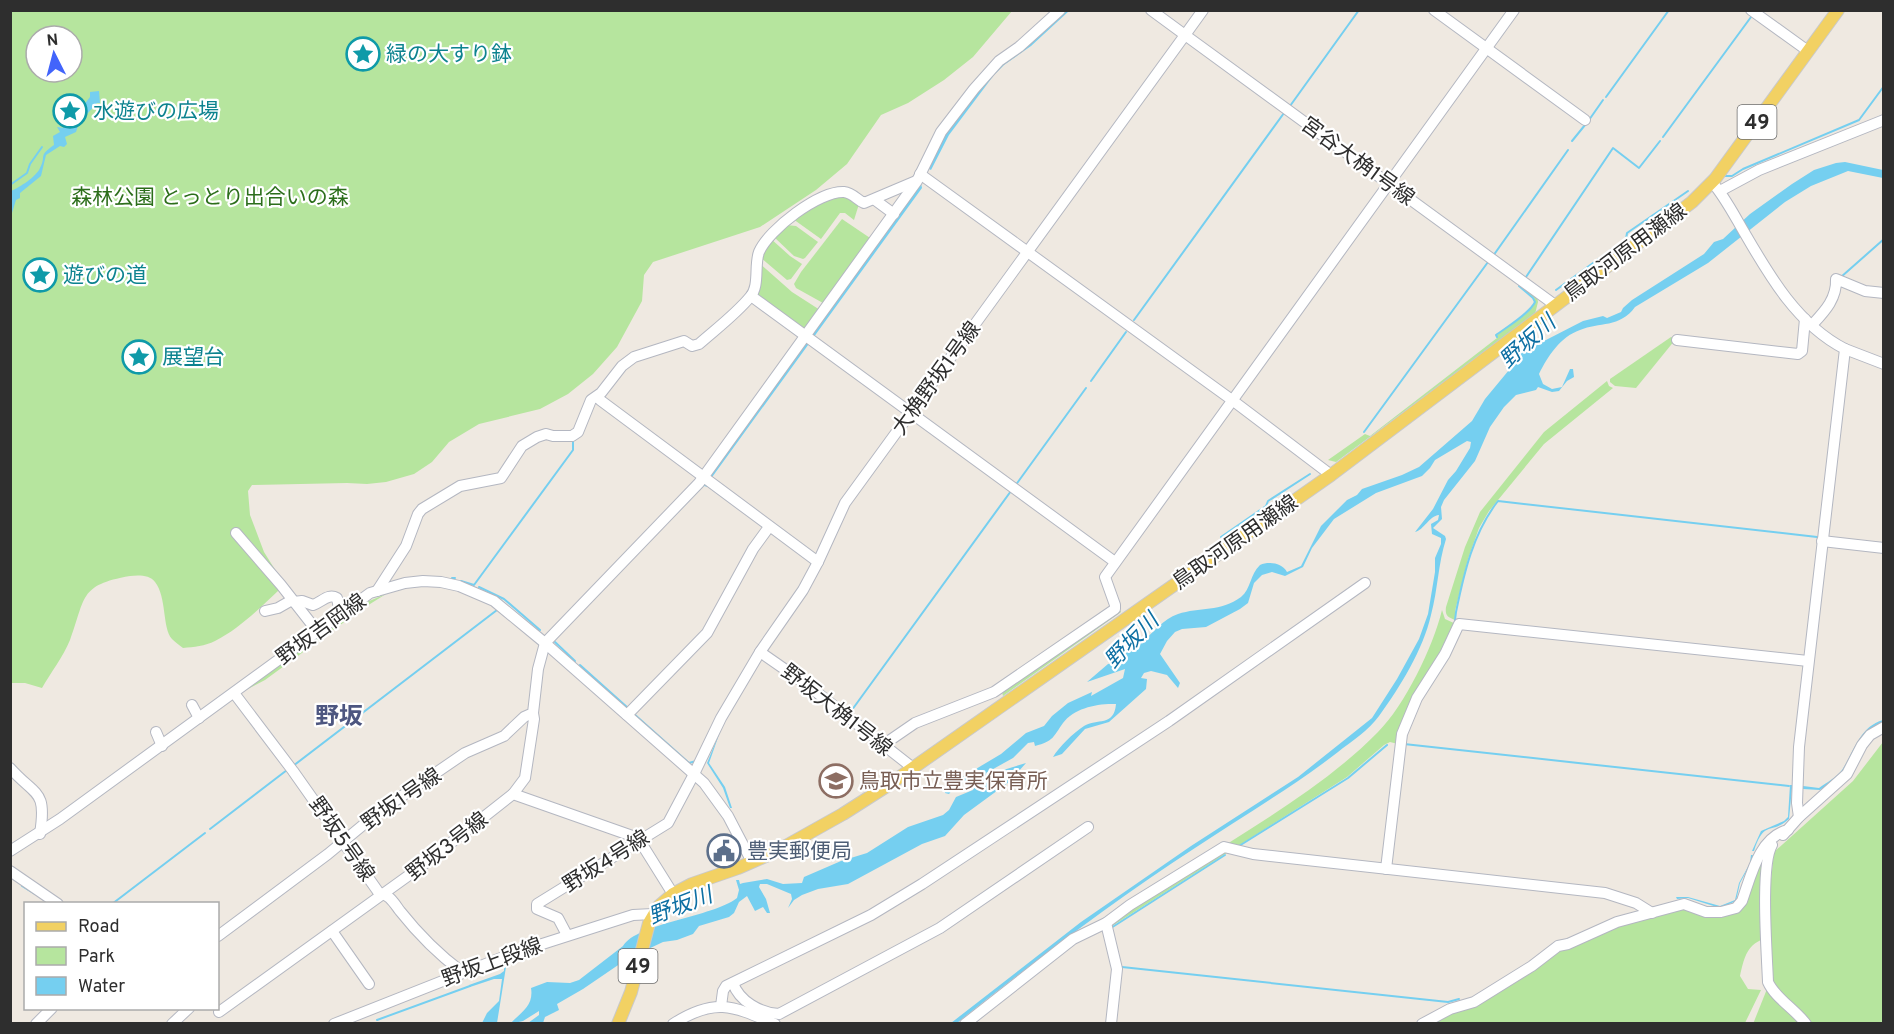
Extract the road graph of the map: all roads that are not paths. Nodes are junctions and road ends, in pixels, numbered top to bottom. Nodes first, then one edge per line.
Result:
1 (1060, 10) edge
2 (1151, 10) edge
3 (1203, 10) edge
4 (1434, 10) edge
5 (1514, 10) edge
6 (1751, 10) edge
7 (1838, 10) edge
8 (1185, 35) junction
9 (1487, 50) junction
10 (1808, 51) junction
11 (1585, 120) dead end
12 (1884, 120) edge
13 (918, 178) junction
14 (1389, 183) junction
15 (1719, 190) junction
16 (875, 200) junction
17 (894, 214) junction
18 (1028, 252) junction
19 (1884, 293) edge
20 (751, 296) junction
21 (1555, 304) junction
22 (1809, 322) junction
23 (806, 336) junction
24 (1677, 340) dead end
25 (1845, 349) junction
26 (1884, 364) edge
27 (600, 400) dead end
28 (1232, 400) junction
29 (910, 414) junction
30 (1331, 475) junction
31 (704, 476) junction
32 (769, 526) junction
33 (236, 533) dead end
34 (1822, 542) junction
35 (1884, 548) edge
36 (818, 562) junction
37 (1115, 562) junction
38 (1365, 583) dead end
39 (377, 591) junction
40 (293, 601) junction
41 (265, 611) dead end
42 (339, 614) junction
43 (317, 631) junction
44 (545, 643) junction
45 (760, 652) junction
46 (1808, 660) junction
47 (234, 693) junction
48 (192, 705) dead end
49 (533, 713) junction
50 (627, 715) junction
51 (199, 718) junction
52 (1884, 727) edge
53 (156, 732) dead end
54 (882, 745) junction
55 (162, 746) junction
56 (10, 768) edge
57 (913, 768) junction
58 (694, 774) junction
59 (513, 794) junction
60 (1799, 817) junction
61 (1088, 827) dead end
62 (1788, 830) junction
63 (40, 834) junction
64 (344, 840) junction
65 (639, 841) junction
66 (10, 850) edge
67 (752, 862) junction
68 (1386, 869) junction
69 (10, 871) edge
70 (384, 893) junction
71 (673, 894) junction
72 (56, 902) edge
73 (1652, 913) junction
74 (652, 915) junction
75 (1106, 923) junction
76 (332, 931) junction
77 (219, 935) edge
78 (567, 935) junction
79 (462, 972) junction
80 (733, 983) junction
81 (369, 984) dead end
82 (721, 1006) junction
83 (50, 1010) edge
84 (187, 1010) edge
85 (218, 1015) edge
86 (620, 1020) edge
87 (36, 1023) edge
88 (172, 1023) edge
89 (334, 1023) edge
90 (673, 1023) edge
91 (775, 1023) edge
92 (965, 1023) edge
93 (1112, 1023) edge
94 (1422, 1023) edge
95 (1807, 1023) edge

1 - 13 street
2 - 8 street
3 - 8 street
4 - 9 street
5 - 9 street
6 - 10 street
7 - 10 main road, 鳥取河原用瀬線 / 49
8 - 14 street, 宮谷大桷1号線
8 - 18 street, 大桷野坂1号線
9 - 11 street
9 - 14 street
10 - 15 main road, 鳥取河原用瀬線 / 49
12 - 15 street
13 - 16 street
13 - 17 street
13 - 18 street
14 - 21 street, 宮谷大桷1号線
14 - 28 street
15 - 21 main road, 鳥取河原用瀬線 / 49
15 - 22 street
16 - 17 street
16 - 20 street
17 - 23 street
18 - 28 street
18 - 29 street, 大桷野坂1号線
19 - 22 street
20 - 23 street
20 - 39 street
21 - 30 main road, 鳥取河原用瀬線 / 49
22 - 24 street
22 - 25 street
23 - 29 street
23 - 31 street
25 - 26 street
25 - 34 street
27 - 31 street
28 - 30 street
28 - 37 street
29 - 36 street, 大桷野坂1号線
29 - 37 street
30 - 57 main road, 鳥取河原用瀬線 / 49
31 - 32 street
31 - 44 street
32 - 36 street
32 - 50 street
33 - 40 street
34 - 35 street
34 - 46 street
36 - 45 street, 大桷野坂1号線
37 - 54 street
38 - 80 street
39 - 42 street, 野坂吉岡線
39 - 44 street, 野坂吉岡線
40 - 41 street
40 - 42 street
40 - 43 street
42 - 43 street, 野坂吉岡線
43 - 47 street, 野坂吉岡線
44 - 49 street
44 - 50 street, 野坂吉岡線
45 - 54 street, 野坂大桷1号線
45 - 58 street, 大桷野坂1号線
46 - 60 street
46 - 68 street
47 - 51 street, 野坂吉岡線
47 - 64 street, 野坂5号線
48 - 51 street
49 - 59 street
49 - 64 street, 野坂1号線
50 - 58 street, 野坂吉岡線
51 - 55 street, 野坂吉岡線
52 - 60 street
53 - 55 street
54 - 57 street, 野坂大桷1号線
55 - 63 street, 野坂吉岡線
56 - 63 street
57 - 67 main road, 鳥取河原用瀬線 / 49
58 - 65 street, 野坂4号線
58 - 67 street, 野坂吉岡線
59 - 65 street
59 - 70 street, 野坂3号線
60 - 62 street
61 - 80 street
62 - 73 street
62 - 95 street
63 - 66 street, 野坂吉岡線
64 - 70 street, 野坂5号線
64 - 77 street, 野坂1号線
65 - 71 street
65 - 78 street, 野坂4号線
67 - 71 main road, 鳥取河原用瀬線 / 49
68 - 73 street
68 - 75 street
69 - 72 street
70 - 76 street, 野坂3号線
70 - 79 street, 野坂5号線
71 - 74 main road, 鳥取河原用瀬線 / 49
73 - 94 street
74 - 78 street, 野坂上段線
74 - 86 main road, 鳥取河原用瀬線 / 49
75 - 92 street
75 - 93 street
76 - 81 street
76 - 85 street, 野坂3号線
78 - 79 street, 野坂上段線
79 - 89 street, 野坂上段線
80 - 82 street
82 - 90 street
82 - 91 street
83 - 87 street
84 - 88 street

